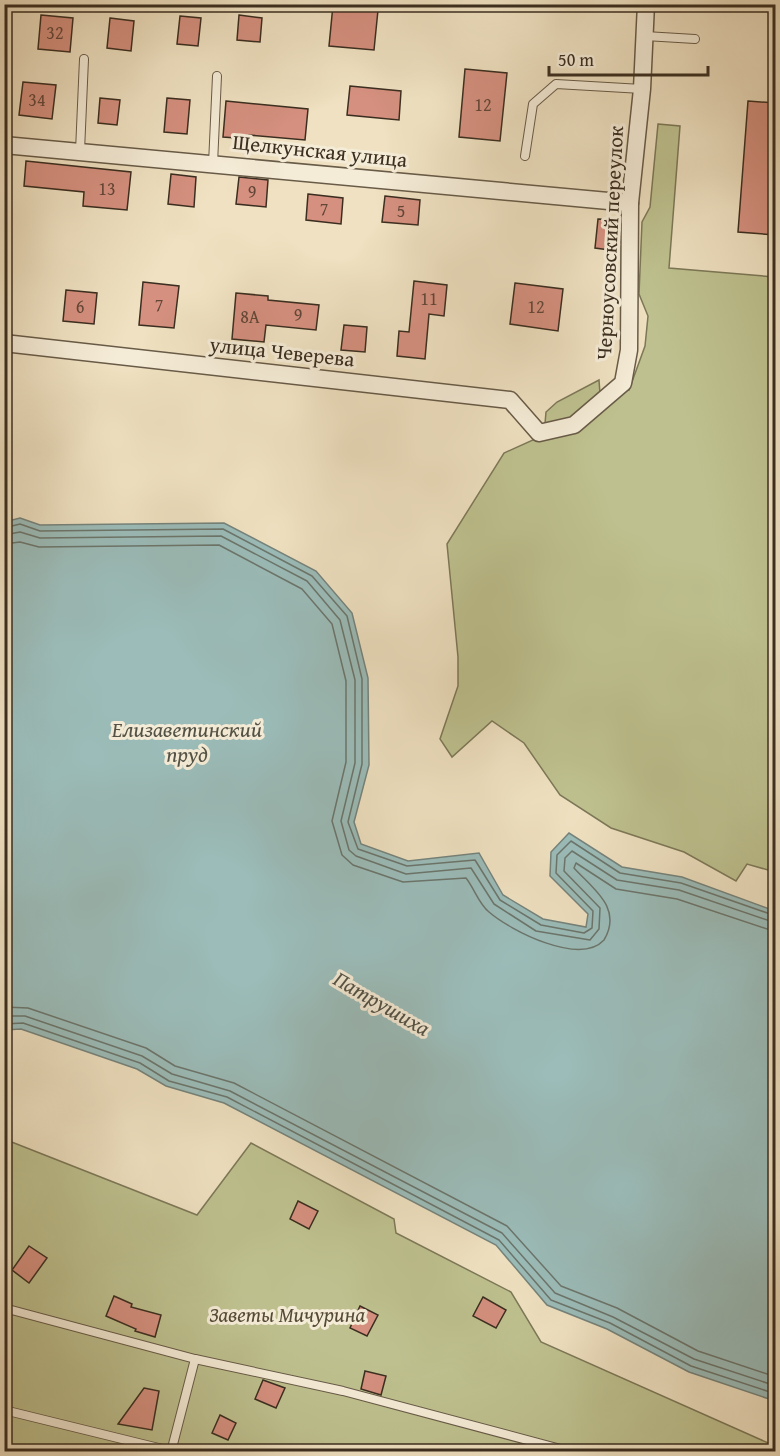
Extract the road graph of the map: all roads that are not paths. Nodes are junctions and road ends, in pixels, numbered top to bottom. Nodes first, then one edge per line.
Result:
1 (646, 4) edge
2 (645, 36) junction
3 (695, 39) dead end
4 (84, 59) dead end
5 (217, 76) dead end
6 (642, 89) junction
7 (4, 145) edge
8 (80, 151) junction
9 (525, 156) dead end
10 (213, 164) junction
11 (630, 203) junction
12 (4, 343) edge
13 (539, 433) joint
14 (4, 1308) edge
15 (195, 1359) junction
16 (4, 1410) edge
17 (173, 1451) edge
18 (572, 1452) edge

1 - 2 street, Черноусовский переулок
2 - 3 lane
2 - 6 street, Черноусовский переулок
4 - 8 lane
5 - 10 lane
6 - 9 lane
6 - 11 street, Черноусовский переулок
7 - 8 street, Щелкунская улица
8 - 10 street, Щелкунская улица
10 - 11 street, Щелкунская улица
11 - 13 street, Черноусовский переулок
12 - 13 street, улица Чеверева
14 - 15 lane
15 - 17 lane
15 - 18 lane
16 - 17 lane

